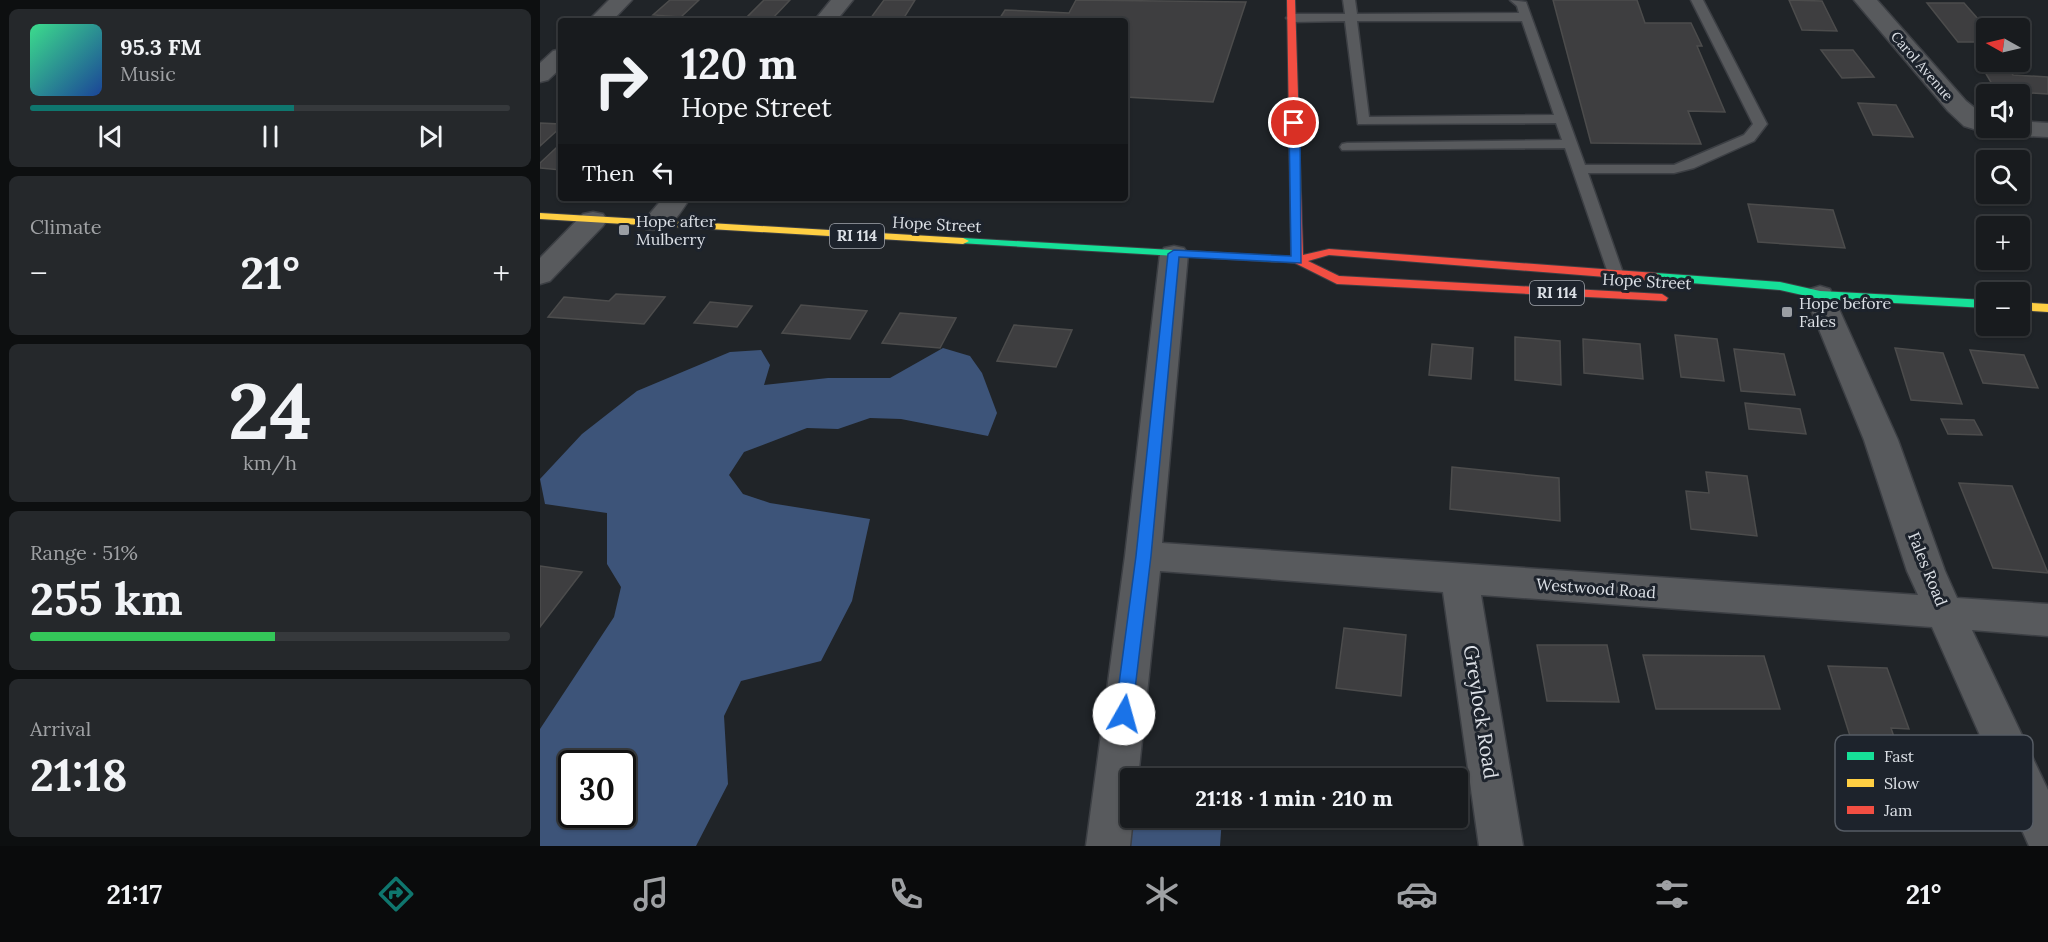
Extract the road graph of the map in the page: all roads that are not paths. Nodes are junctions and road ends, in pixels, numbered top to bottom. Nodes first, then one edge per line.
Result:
1 (621, 0) edge
2 (842, 0) edge
3 (1291, 0) edge
4 (1349, 0) edge
5 (1516, 0) edge
6 (1697, 0) edge
7 (1865, 0) edge
8 (1526, 17) junction
9 (601, 18) edge
10 (827, 18) edge
11 (1292, 18) junction
12 (1351, 18) junction
13 (558, 59) edge
14 (540, 75) edge
15 (1561, 119) junction
16 (1976, 122) edge
17 (2030, 129) edge
18 (2048, 130) edge
19 (1569, 144) junction
20 (1347, 147) dead end
21 (1578, 169) junction
22 (675, 201) edge
23 (540, 216) edge
24 (593, 220) junction
25 (656, 224) junction
26 (1174, 254) junction
27 (1297, 260) junction
28 (1616, 273) junction
29 (540, 275) edge
30 (1675, 299) dead end
31 (1804, 299) junction
32 (1976, 304) edge
33 (2030, 307) edge
34 (2048, 308) edge
35 (1143, 556) junction
36 (1460, 579) junction
37 (1946, 614) junction
38 (2048, 620) edge
39 (2001, 735) edge
40 (2033, 805) edge
41 (2048, 838) edge
42 (1108, 846) edge
43 (1501, 846) edge

1 - 9 street
2 - 10 street
3 - 11 main road
4 - 12 lane
5 - 8 lane
6 - 21 lane
7 - 16 street, Carol Avenue
8 - 12 lane
8 - 15 lane
11 - 12 lane
11 - 27 main road
12 - 15 lane
13 - 14 street
15 - 19 lane
17 - 18 street
19 - 20 lane
19 - 21 lane
21 - 28 lane
22 - 25 street
23 - 24 main road, Hope Street / RI 114
24 - 25 main road, Hope Street / RI 114
24 - 29 street
25 - 26 main road, Hope Street / RI 114
26 - 27 main road, Hope Street / RI 114
26 - 35 street
27 - 28 main road, Hope Street / RI 114
27 - 30 main road, Hope Street / RI 114
28 - 31 main road, Hope Street / RI 114
31 - 32 main road, Hope Street / RI 114
31 - 37 street, Fales Road
33 - 34 main road
35 - 36 street, Westwood Road
35 - 42 street
36 - 37 street, Westwood Road
36 - 43 street, Greylock Road
37 - 38 street, Westwood Road
37 - 39 street, Fales Road
40 - 41 street, Fales Road

